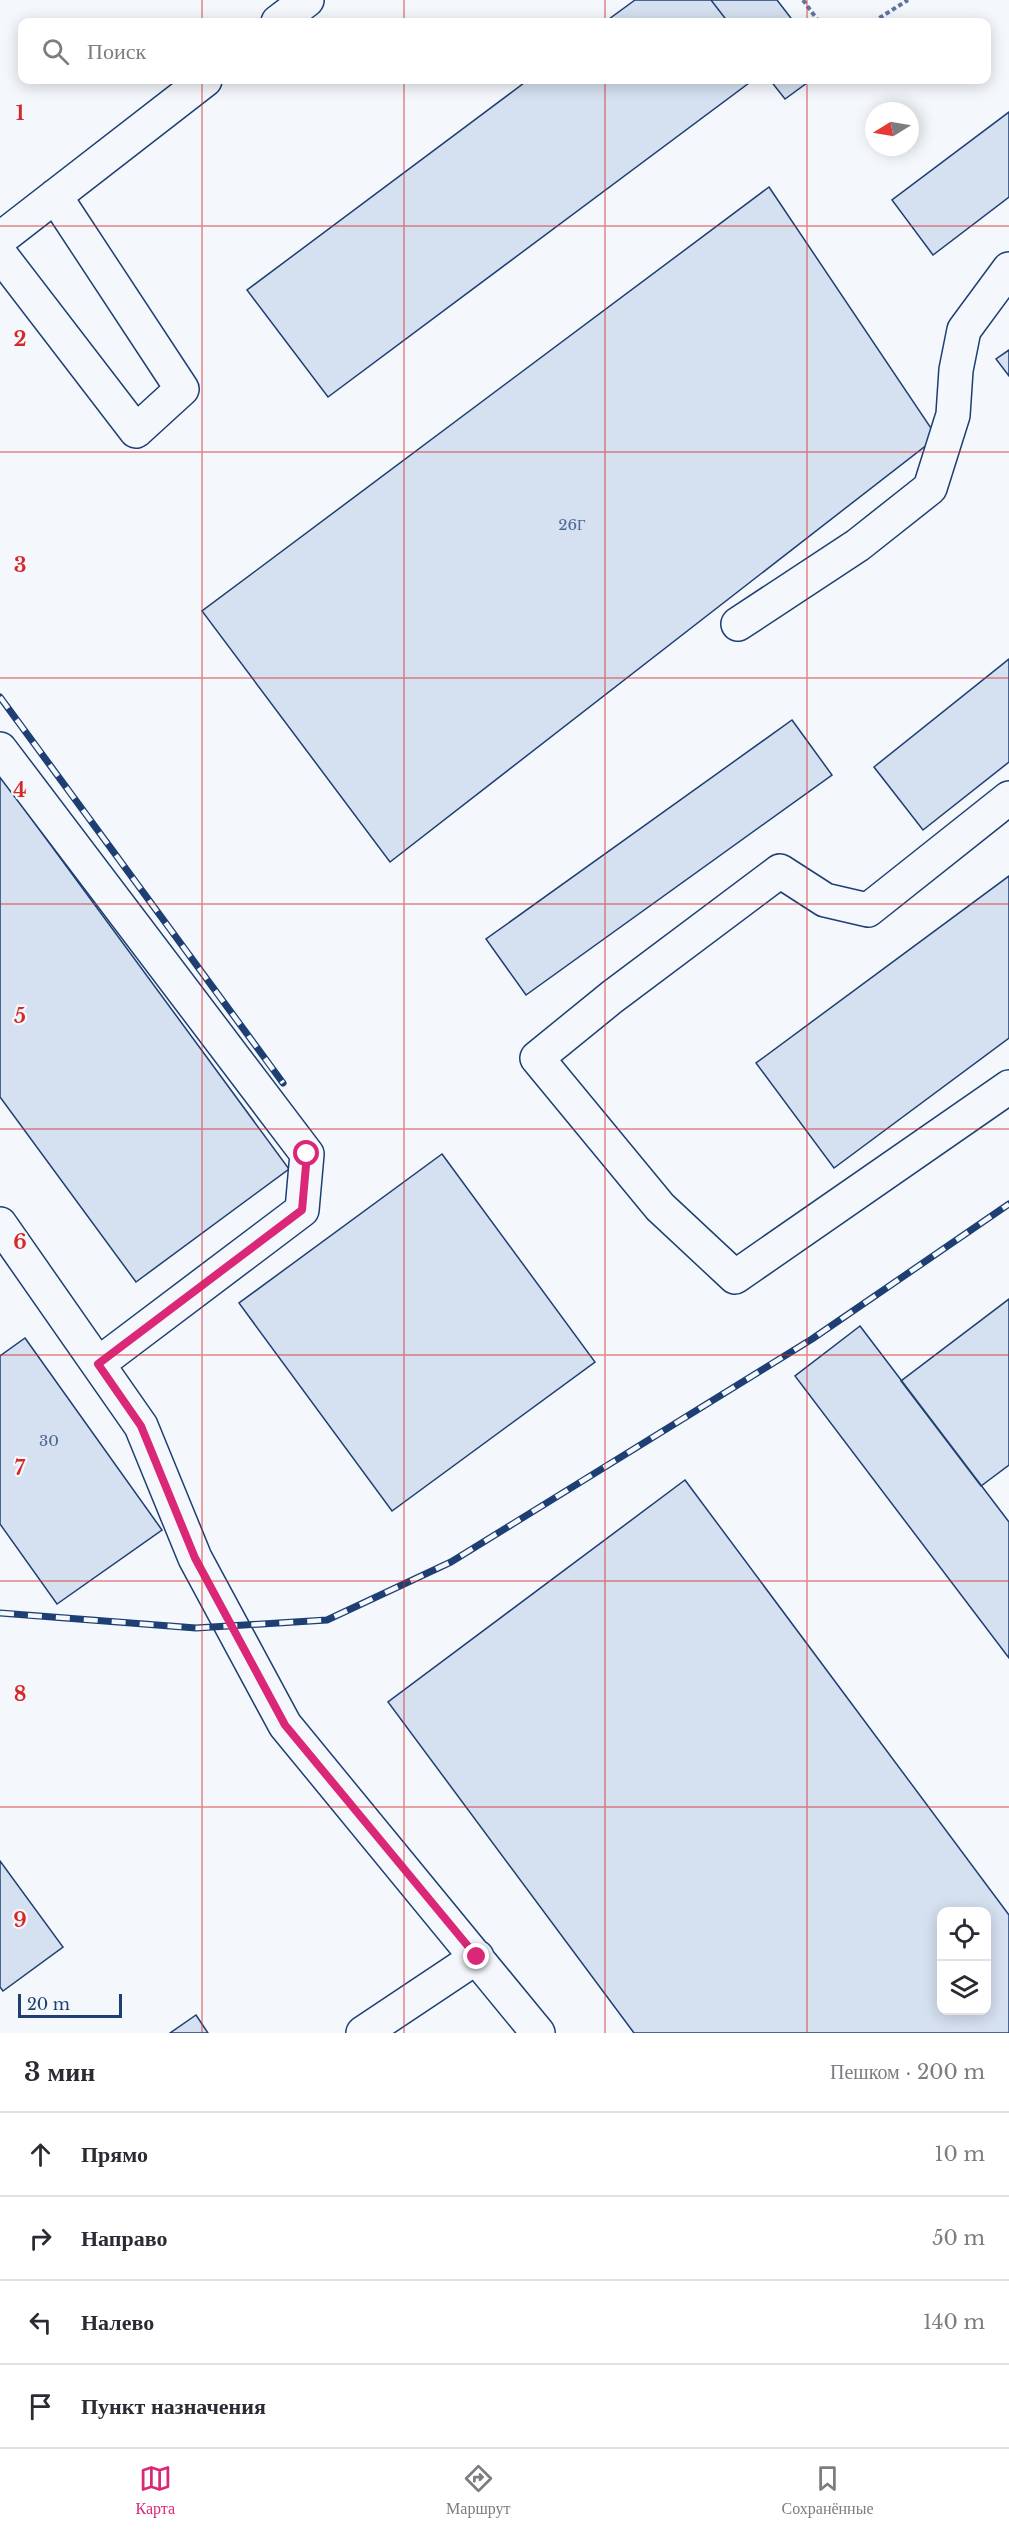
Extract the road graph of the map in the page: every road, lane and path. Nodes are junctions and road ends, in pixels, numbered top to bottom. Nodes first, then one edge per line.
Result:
1 (307, 0) edge
2 (803, 0) edge
3 (908, 0) edge
4 (283, 18) edge
5 (816, 18) edge
6 (879, 18) edge
7 (200, 84) edge
8 (55, 196) junction
9 (0, 239) edge
10 (0, 254) edge
11 (1009, 269) edge
12 (738, 624) dead end
13 (0, 749) edge
14 (1009, 798) edge
15 (1009, 1087) edge
16 (0, 1224) edge
17 (98, 1364) junction
18 (477, 1957) junction
19 (363, 2033) edge
20 (538, 2033) edge

1 - 4 street
2 - 5 path
3 - 6 path
7 - 8 street
8 - 9 street
8 - 10 street
11 - 12 street
13 - 17 street
14 - 15 street
16 - 17 street
17 - 18 street
18 - 19 street
18 - 20 street

